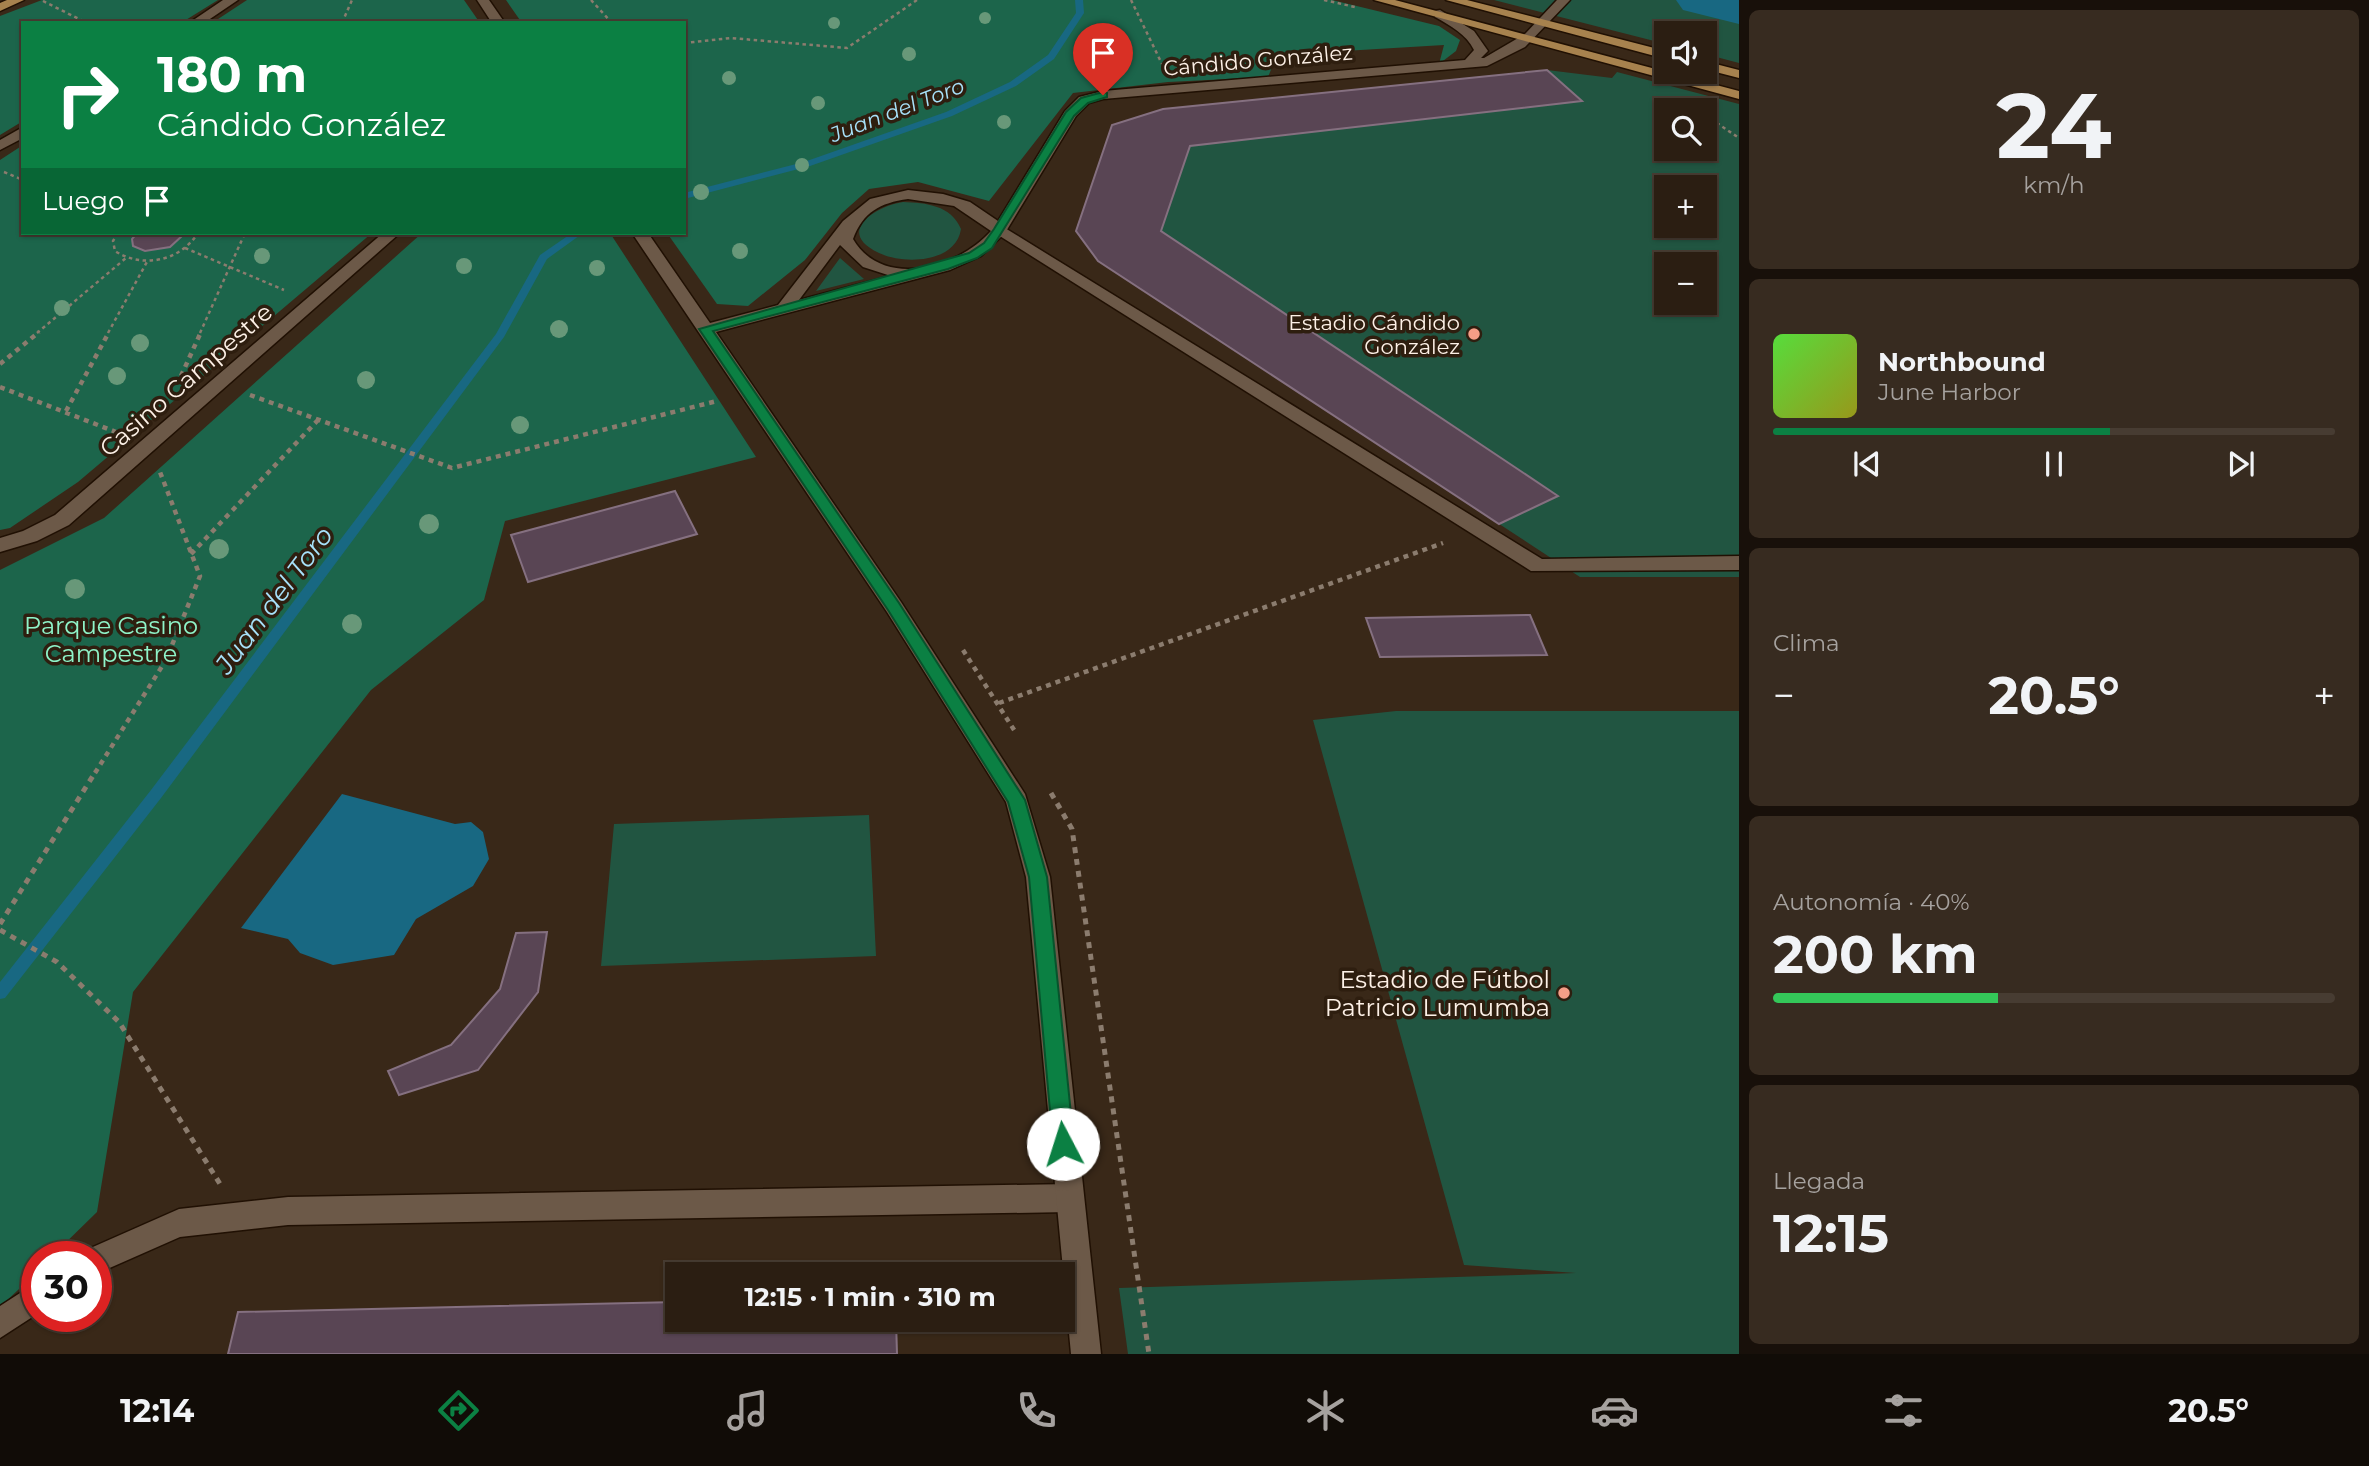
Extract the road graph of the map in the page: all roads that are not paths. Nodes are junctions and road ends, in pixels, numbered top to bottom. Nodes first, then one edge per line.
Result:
1 (18, 0) edge
2 (232, 0) edge
3 (483, 0) edge
4 (1380, 0) edge
5 (1452, 0) edge
6 (1563, 0) edge
7 (0, 7) edge
8 (1440, 14) junction
9 (198, 21) edge
10 (498, 21) edge
11 (1544, 23) junction
12 (1532, 38) junction
13 (1654, 52) edge
14 (1466, 66) junction
15 (1717, 68) edge
16 (1739, 74) edge
17 (1739, 95) edge
18 (21, 132) edge
19 (0, 146) edge
20 (848, 224) junction
21 (1000, 230) junction
22 (390, 235) edge
23 (641, 235) edge
24 (907, 274) junction
25 (784, 308) junction
26 (706, 329) junction
27 (0, 545) edge
28 (1739, 563) edge
29 (1069, 1198) junction
30 (112, 1253) edge
31 (21, 1308) edge
32 (0, 1324) edge
33 (1086, 1354) edge

1 - 7 main road
2 - 9 street
3 - 10 street
4 - 8 main road
5 - 11 main road
6 - 11 street, Cándido González
8 - 12 main road
8 - 14 street
11 - 12 street, Cándido González
11 - 13 main road
12 - 14 street, Cándido González
12 - 17 main road
14 - 21 street, Cándido González
15 - 16 main road
18 - 19 street
20 - 21 street
20 - 24 street, Cándido González
20 - 25 street
21 - 24 street, Cándido González
21 - 28 street
22 - 27 street, Casino Campestre
23 - 26 street
24 - 25 street, Cándido González
25 - 26 street, Cándido González
26 - 29 street
29 - 30 street
29 - 33 street
31 - 32 street

